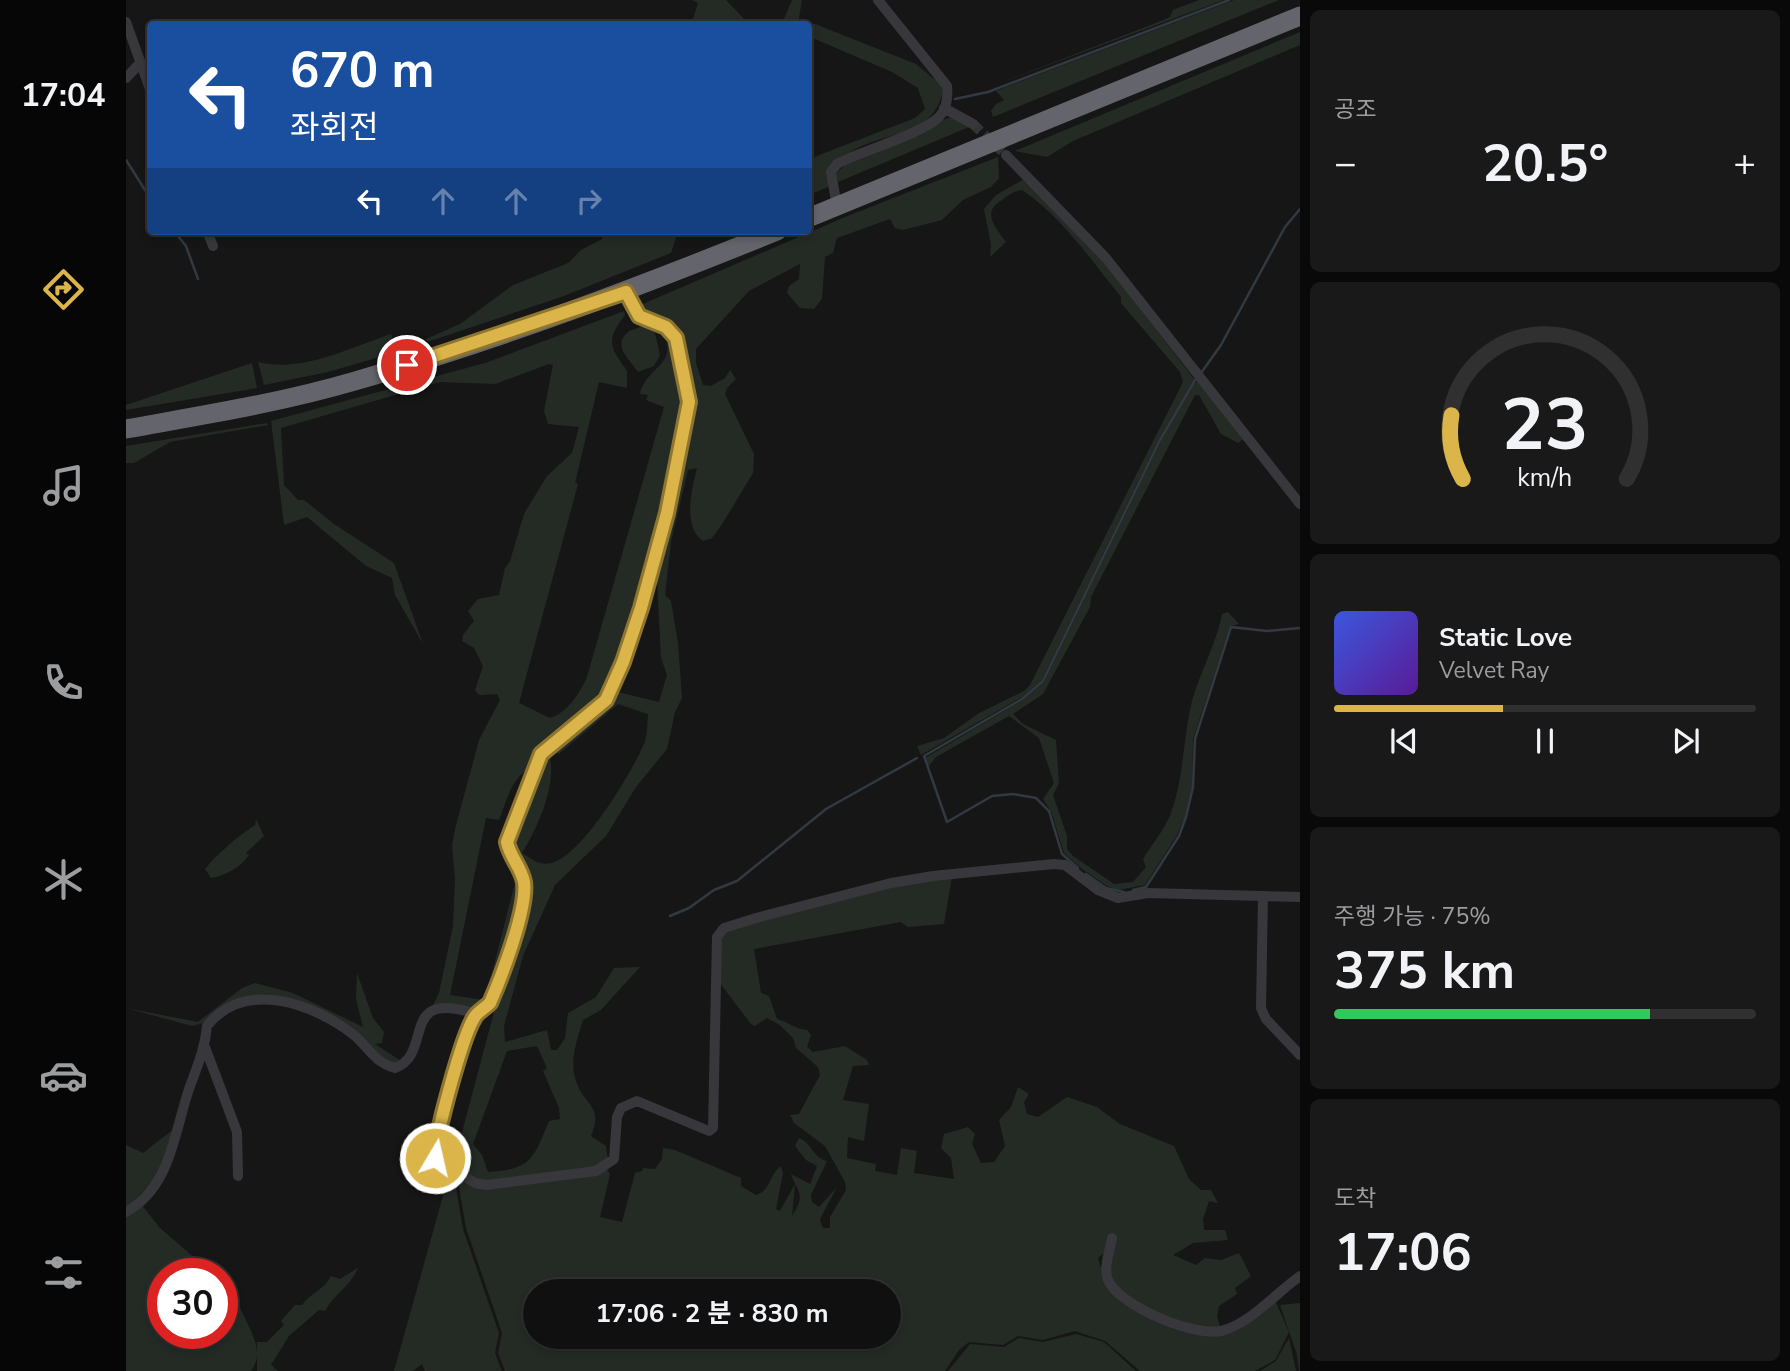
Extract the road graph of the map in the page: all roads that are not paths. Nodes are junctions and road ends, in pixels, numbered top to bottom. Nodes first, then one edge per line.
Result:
1 (878, 0) edge
2 (1300, 16) edge
3 (126, 22) edge
4 (140, 62) junction
5 (126, 78) edge
6 (147, 81) edge
7 (944, 108) junction
8 (973, 124) tunnel mouth
9 (1006, 155) tunnel mouth
10 (838, 207) junction
11 (812, 217) edge
12 (209, 235) edge
13 (767, 235) edge
14 (213, 246) dead end
15 (626, 292) junction
16 (126, 429) edge
17 (1300, 504) edge
18 (1263, 897) junction
19 (1300, 897) edge
20 (476, 1014) junction
21 (205, 1047) junction
22 (1300, 1055) edge
23 (238, 1176) dead end
24 (126, 1212) edge
25 (1112, 1238) dead end
26 (1300, 1276) edge

1 - 7 street
2 - 10 highway
3 - 4 street
4 - 5 street
4 - 6 street
7 - 8 street
7 - 10 street
9 - 17 street
10 - 11 highway
12 - 14 street
13 - 15 highway
15 - 16 highway
15 - 20 street
18 - 19 street
18 - 20 street
18 - 22 street
20 - 21 street
21 - 23 street
21 - 24 street
25 - 26 street

